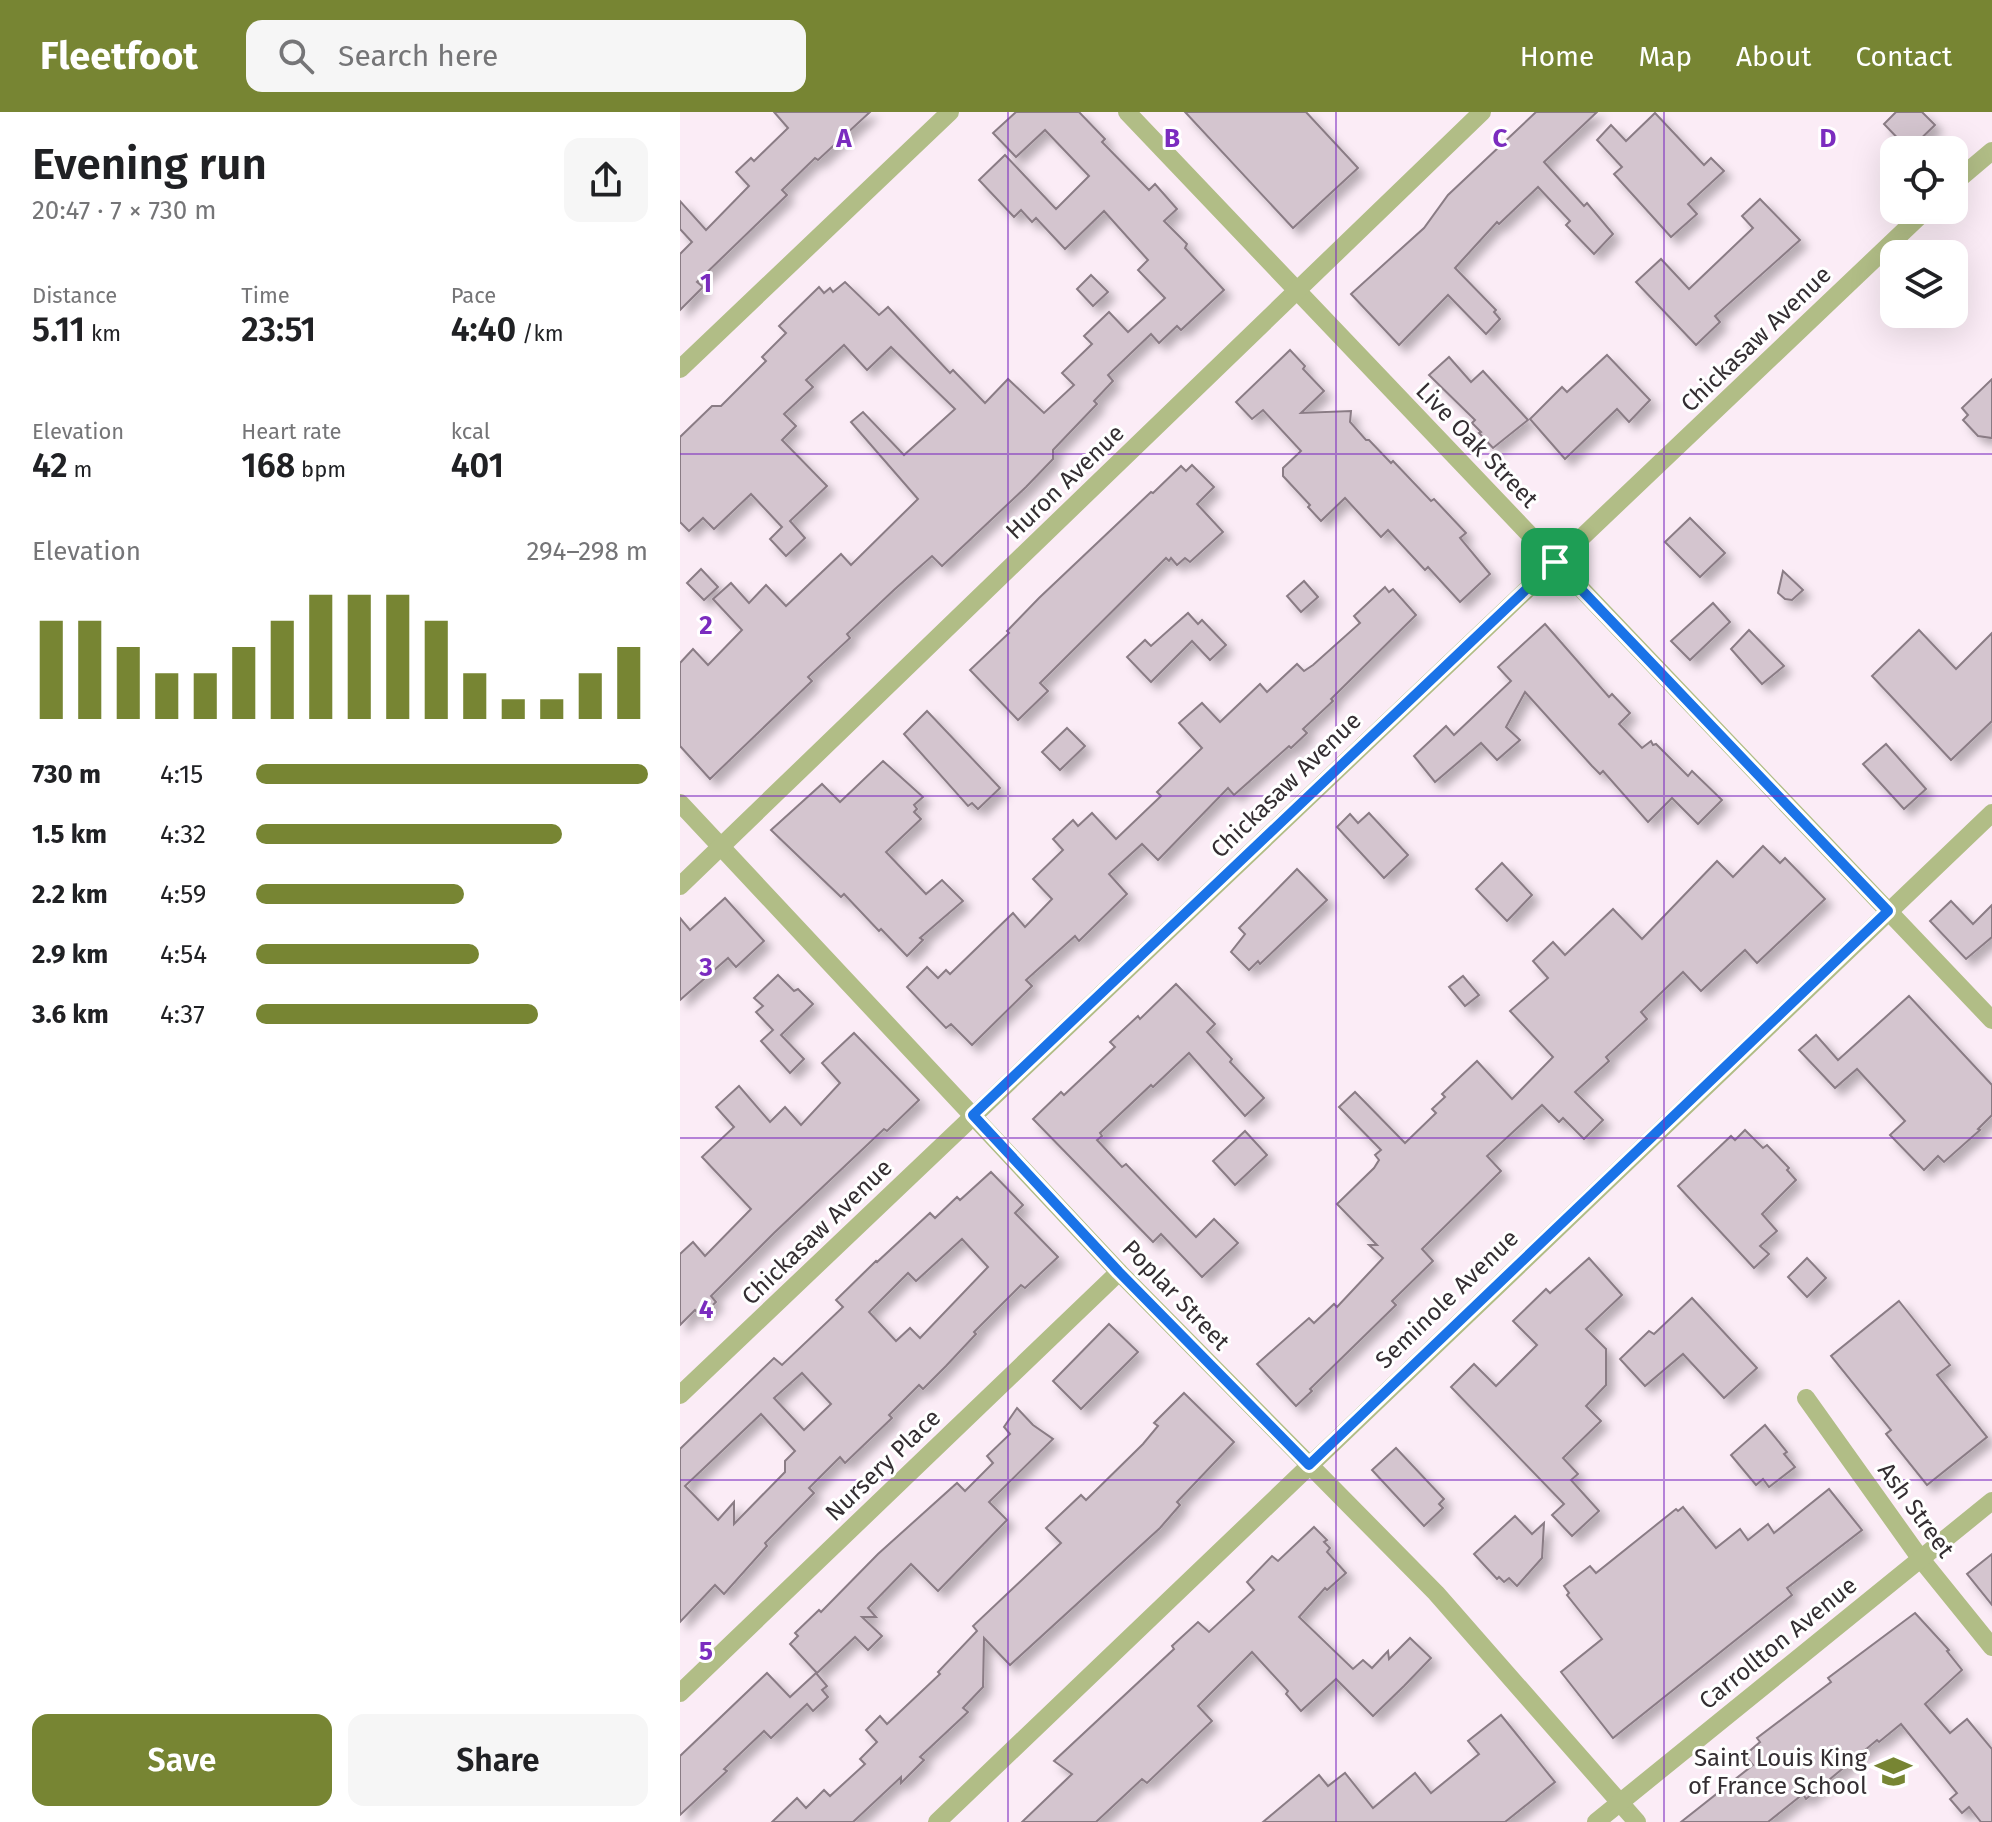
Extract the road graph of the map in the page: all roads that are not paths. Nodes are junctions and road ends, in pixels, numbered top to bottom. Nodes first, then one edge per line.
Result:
1 (950, 112) edge
2 (1127, 112) edge
3 (1482, 112) edge
4 (1992, 151) edge
5 (1968, 171) edge
6 (1911, 224) edge
7 (1298, 291) junction
8 (680, 369) edge
9 (1555, 562) junction
10 (680, 803) edge
11 (1992, 813) edge
12 (721, 846) junction
13 (680, 886) edge
14 (1888, 911) junction
15 (1992, 1020) edge
16 (973, 1115) junction
17 (1119, 1272) junction
18 (680, 1395) edge
19 (1806, 1398) dead end
20 (1309, 1465) junction
21 (1992, 1501) edge
22 (1920, 1558) junction
23 (1992, 1647) edge
24 (680, 1693) edge
25 (1621, 1802) junction
26 (937, 1822) edge
27 (1596, 1822) edge
28 (1637, 1822) edge

1 - 8 street
2 - 7 street, Live Oak Street
3 - 7 street, Huron Avenue
4 - 5 street
6 - 9 street, Chickasaw Avenue
7 - 9 street, Live Oak Street
7 - 12 street, Huron Avenue
9 - 14 street, Live Oak Street
9 - 16 street, Chickasaw Avenue
10 - 12 street, Poplar Street
11 - 14 street, Seminole Avenue
12 - 13 street, Huron Avenue
12 - 16 street, Poplar Street
14 - 15 street, Live Oak Street
14 - 20 street, Seminole Avenue
16 - 17 street, Poplar Street
16 - 18 street, Chickasaw Avenue
17 - 20 street, Poplar Street
17 - 24 street, Nursery Place
19 - 22 street, Ash Street
20 - 25 street, Poplar Street
20 - 26 street, Seminole Avenue
21 - 22 street, Carrollton Avenue
22 - 23 street, Ash Street
22 - 25 street, Carrollton Avenue
25 - 27 street, Carrollton Avenue
25 - 28 street, Poplar Street

